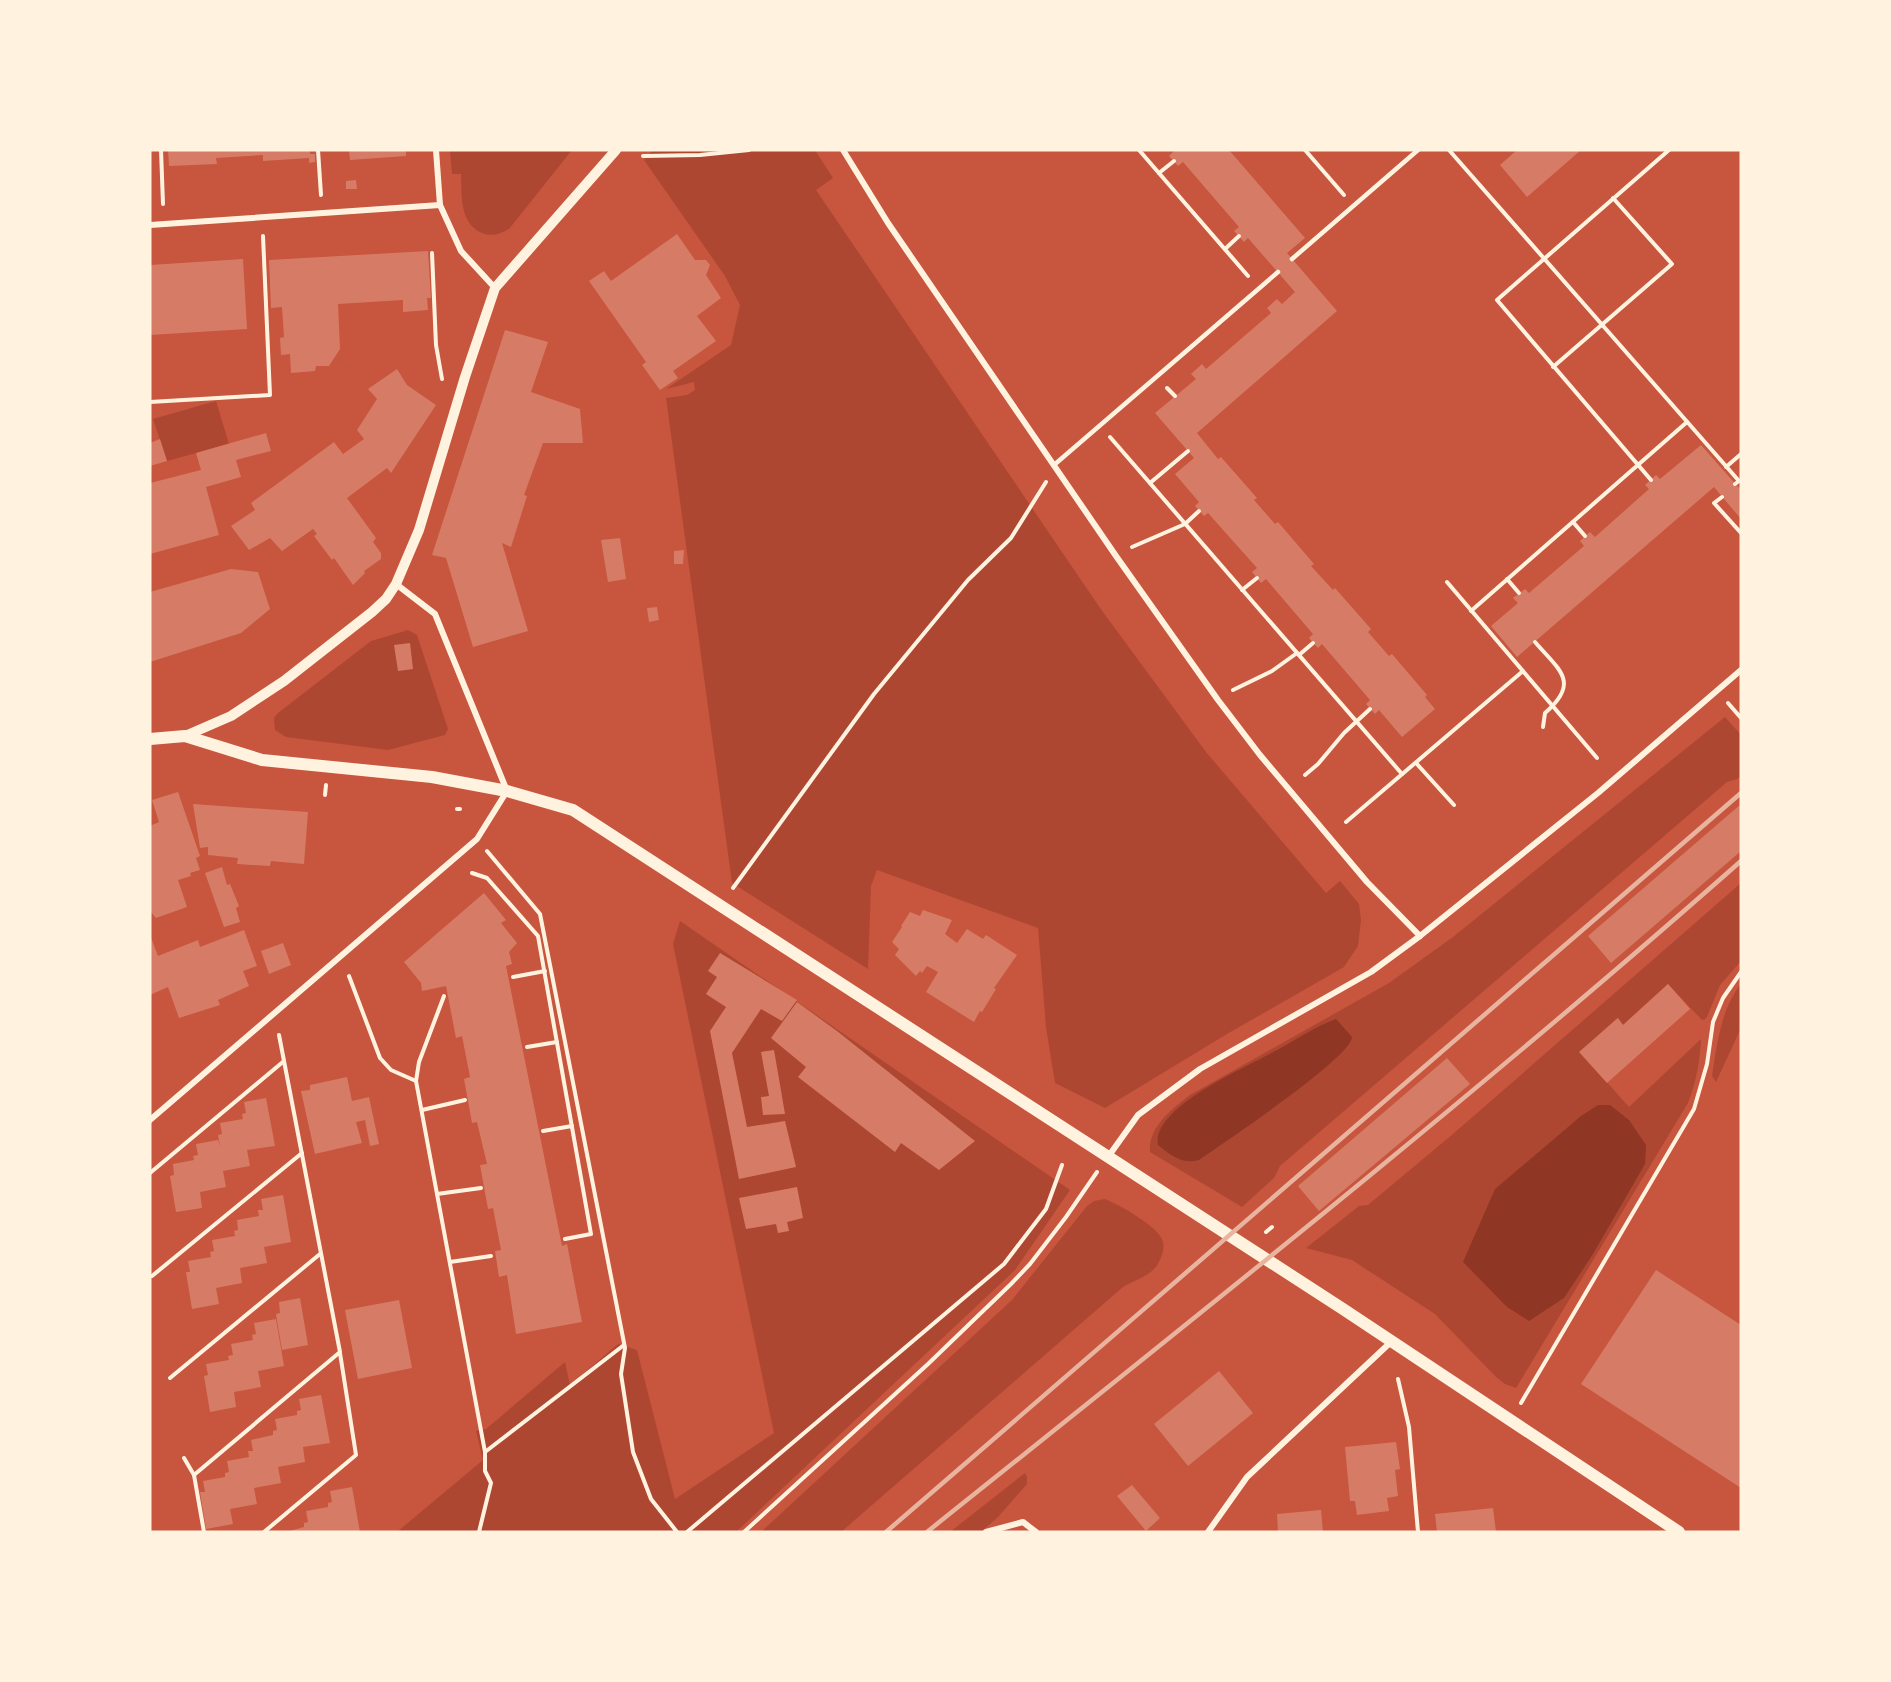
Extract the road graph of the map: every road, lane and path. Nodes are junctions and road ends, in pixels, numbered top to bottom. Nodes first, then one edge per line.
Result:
1 (161, 150) edge
2 (318, 150) edge
3 (436, 150) edge
4 (616, 150) edge
5 (749, 150) edge
6 (843, 150) edge
7 (1139, 150) edge
8 (1305, 150) edge
9 (1418, 150) edge
10 (1449, 150) edge
11 (1669, 150) edge
12 (643, 156) dead end
13 (1174, 161) dead end
14 (1160, 173) junction
15 (321, 195) dead end
16 (1613, 198) junction
17 (164, 204) dead end
18 (440, 205) junction
19 (1354, 206) junction
20 (150, 225) edge
21 (263, 236) dead end
22 (1239, 236) dead end
23 (1225, 249) junction
24 (432, 253) dead end
25 (1544, 258) junction
26 (1292, 259) dead end
27 (1278, 272) dead end
28 (495, 288) junction
29 (1259, 288) junction
30 (1602, 325) junction
31 (1553, 367) junction
32 (443, 384) dead end
33 (150, 402) edge
34 (1687, 422) junction
35 (1100, 425) junction
36 (1188, 451) dead end
37 (1741, 454) edge
38 (1054, 465) junction
39 (1638, 465) junction
40 (1726, 467) junction
41 (1651, 480) dead end
42 (1150, 483) junction
43 (1735, 484) dead end
44 (1722, 497) dead end
45 (1199, 511) dead end
46 (1573, 522) junction
47 (1185, 524) junction
48 (1741, 533) edge
49 (1585, 536) dead end
50 (1116, 556) junction
51 (1257, 578) dead end
52 (1507, 579) junction
53 (1447, 582) dead end
54 (396, 584) junction
55 (1242, 590) junction
56 (1519, 594) dead end
57 (1472, 611) junction
58 (1535, 642) dead end
59 (1313, 643) dead end
60 (1298, 654) junction
61 (1741, 670) edge
62 (1523, 671) junction
63 (1218, 700) junction
64 (1727, 701) dead end
65 (1553, 706) junction
66 (1370, 709) dead end
67 (1741, 718) edge
68 (1356, 722) junction
69 (1543, 727) dead end
70 (185, 735) junction
71 (150, 739) edge
72 (1598, 758) dead end
73 (1416, 763) junction
74 (1402, 774) junction
75 (1305, 775) dead end
76 (507, 791) junction
77 (1454, 805) dead end
78 (1346, 822) dead end
79 (477, 839) junction
80 (472, 873) dead end
81 (720, 906) junction
82 (1420, 936) junction
83 (544, 971) junction
84 (1741, 972) edge
85 (349, 976) dead end
86 (513, 977) dead end
87 (444, 996) dead end
88 (279, 1035) dead end
89 (557, 1042) junction
90 (526, 1047) dead end
91 (284, 1060) junction
92 (416, 1081) junction
93 (465, 1100) dead end
94 (422, 1110) junction
95 (150, 1120) edge
96 (572, 1126) junction
97 (543, 1131) dead end
98 (302, 1153) junction
99 (1107, 1157) junction
100 (1062, 1166) dead end
101 (150, 1173) edge
102 (481, 1188) dead end
103 (437, 1194) junction
104 (1272, 1227) dead end
105 (602, 1232) junction
106 (1266, 1232) dead end
107 (591, 1234) junction
108 (565, 1239) dead end
109 (320, 1254) junction
110 (491, 1256) dead end
111 (450, 1262) junction
112 (153, 1276) dead end
113 (1392, 1341) junction
114 (624, 1344) junction
115 (340, 1352) junction
116 (170, 1378) dead end
117 (1398, 1379) dead end
118 (1509, 1421) junction
119 (485, 1452) junction
120 (184, 1458) dead end
121 (194, 1475) junction
122 (204, 1532) edge
123 (264, 1532) edge
124 (479, 1532) edge
125 (677, 1532) edge
126 (687, 1532) edge
127 (744, 1532) edge
128 (986, 1532) edge
129 (1036, 1532) edge
130 (1208, 1532) edge
131 (1418, 1532) edge
132 (1679, 1532) edge

1 - 17 path
2 - 15 path
3 - 18 street
4 - 28 street
5 - 12 path
6 - 38 street
7 - 14 path
8 - 19 path
9 - 19 lane
10 - 25 path
11 - 16 path
13 - 14 path
14 - 23 path
16 - 25 path
16 - 30 path
18 - 20 street
18 - 28 street
19 - 26 lane
21 - 33 path
22 - 23 path
23 - 29 path
24 - 32 path
25 - 30 path
25 - 31 path
27 - 29 lane
28 - 54 street
29 - 35 lane
30 - 31 path
30 - 34 path
31 - 39 path
34 - 39 path
34 - 40 path
35 - 38 lane
35 - 42 path
36 - 42 path
37 - 40 path
38 - 50 street
38 - 81 path
39 - 41 path
39 - 46 path
40 - 43 path
42 - 47 path
44 - 48 path
45 - 47 path
46 - 49 path
46 - 52 path
47 - 50 path
47 - 55 path
50 - 63 street
51 - 55 path
52 - 56 path
52 - 57 path
53 - 57 path
54 - 70 street
54 - 76 street
55 - 60 path
57 - 62 path
58 - 65 path
59 - 60 path
60 - 63 path
60 - 68 path
61 - 82 street
62 - 65 path
62 - 73 path
63 - 82 street
64 - 67 path
65 - 69 path
65 - 72 path
66 - 68 path
68 - 74 path
68 - 75 path
70 - 71 main road
70 - 76 main road
73 - 74 path
73 - 77 path
74 - 78 path
76 - 79 street
76 - 81 main road
79 - 95 street
79 - 105 path
80 - 83 path
81 - 99 main road
82 - 99 street
83 - 86 path
83 - 89 path
84 - 118 path
85 - 92 path
87 - 92 path
88 - 91 path
89 - 90 path
89 - 96 path
91 - 98 path
91 - 101 path
92 - 94 path
93 - 94 path
94 - 103 path
96 - 97 path
96 - 107 path
98 - 109 path
98 - 112 path
99 - 113 main road
99 - 127 path
100 - 126 path
102 - 103 path
103 - 111 path
104 - 106 path
105 - 107 path
105 - 114 path
107 - 108 path
109 - 115 path
109 - 116 path
110 - 111 path
111 - 119 path
113 - 118 main road
113 - 130 street
114 - 119 path
114 - 125 path
115 - 121 path
115 - 123 path
117 - 131 path
118 - 132 main road
119 - 124 path
120 - 121 path
121 - 122 path
128 - 129 street

